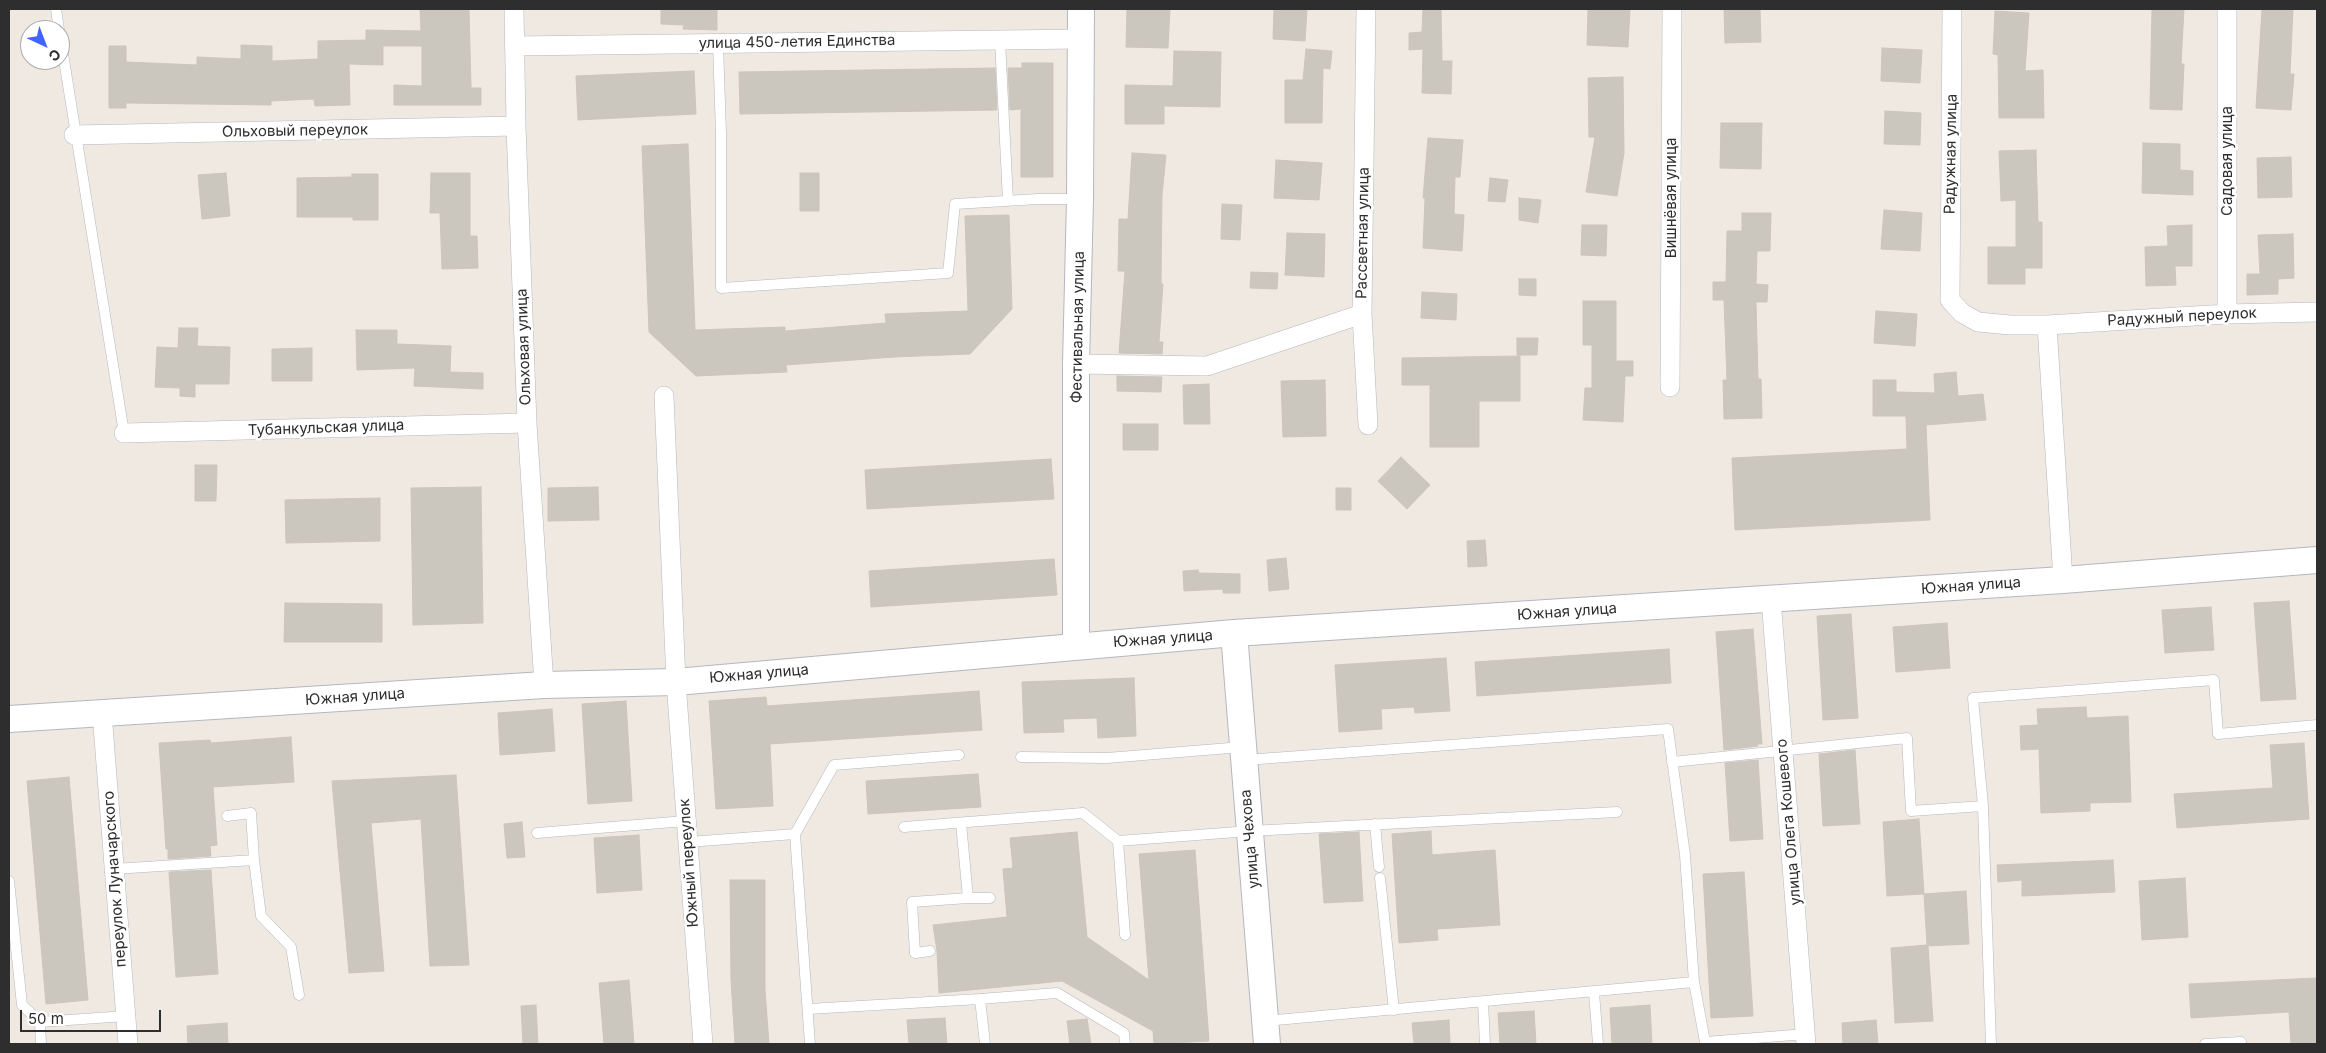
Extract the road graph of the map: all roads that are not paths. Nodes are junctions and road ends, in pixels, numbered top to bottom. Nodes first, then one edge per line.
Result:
1 (514, 9) edge
2 (1081, 9) edge
3 (1366, 9) edge
4 (1672, 9) edge
5 (1952, 9) edge
6 (2227, 9) edge
7 (1080, 39) junction
8 (1000, 40) junction
9 (718, 43) junction
10 (514, 46) junction
11 (65, 70) edge
12 (516, 126) junction
13 (74, 135) junction
14 (1080, 199) junction
15 (1008, 201) junction
16 (1950, 300) joint
17 (2317, 312) edge
18 (1362, 314) junction
19 (2227, 314) junction
20 (2047, 325) junction
21 (1076, 364) junction
22 (1670, 387) dead end
23 (664, 396) dead end
24 (527, 423) junction
25 (1368, 425) dead end
26 (124, 434) joint
27 (2317, 560) edge
28 (2063, 580) junction
29 (1771, 599) junction
30 (1234, 634) junction
31 (1076, 646) junction
32 (676, 682) junction
33 (544, 685) junction
34 (102, 713) junction
35 (9, 719) edge
36 (2317, 725) edge
37 (1783, 749) junction
38 (1243, 753) junction
39 (959, 755) dead end
40 (1021, 758) dead end
41 (1672, 762) junction
42 (1983, 806) junction
43 (1617, 812) dead end
44 (227, 816) dead end
45 (686, 821) junction
46 (961, 823) junction
47 (1375, 824) junction
48 (904, 828) dead end
49 (1250, 831) junction
50 (537, 834) dead end
51 (795, 834) junction
52 (1118, 841) junction
53 (688, 842) junction
54 (254, 860) junction
55 (1379, 867) dead end
56 (114, 869) junction
57 (1380, 878) dead end
58 (9, 881) edge
59 (968, 898) junction
60 (990, 898) dead end
61 (1125, 935) dead end
62 (930, 951) dead end
63 (1694, 982) junction
64 (1594, 992) junction
65 (299, 994) dead end
66 (980, 999) junction
67 (1482, 1002) junction
68 (808, 1009) junction
69 (1394, 1010) junction
70 (126, 1016) junction
71 (40, 1022) junction
72 (1266, 1033) edge
73 (1806, 1039) edge
74 (41, 1044) edge
75 (128, 1044) edge
76 (703, 1044) edge
77 (810, 1044) edge
78 (985, 1044) edge
79 (1125, 1044) edge
80 (1485, 1044) edge
81 (1598, 1044) edge
82 (1991, 1044) edge
83 (2205, 1044) edge
84 (2241, 1044) edge

1 - 10 street, Ольховая улица
2 - 7 street, Фестивальная улица
3 - 18 street, Рассветная улица
4 - 22 street, Вишнёвая улица
5 - 16 street, Радужная улица
6 - 19 street, Садовая улица
7 - 8 street, улица 450-летия Единства
7 - 14 street, Фестивальная улица
8 - 9 street, улица 450-летия Единства
8 - 15 lane
9 - 10 street, улица 450-летия Единства
9 - 15 lane
10 - 12 street, Ольховая улица
11 - 13 lane
12 - 13 street, Ольховый переулок
12 - 24 street, Ольховая улица
13 - 26 lane
14 - 15 lane
14 - 21 street, Фестивальная улица
16 - 20 street, Радужный переулок
17 - 19 street, Радужный переулок
18 - 21 street, Рассветная улица
18 - 25 street
19 - 20 street, Радужный переулок
20 - 28 street
21 - 31 street, Фестивальная улица
23 - 32 street, Южный переулок
24 - 26 street, Тубанкульская улица
24 - 33 street, Ольховая улица
27 - 28 street, Южная улица
28 - 29 street, Южная улица
29 - 30 street, Южная улица
29 - 37 street, улица Олега Кошевого
30 - 31 street, Южная улица
30 - 38 street, улица Чехова
31 - 32 street, Южная улица
32 - 33 street, Южная улица
32 - 45 street, Южный переулок
33 - 34 street, Южная улица
34 - 35 street, Южная улица
34 - 56 street, переулок Луначарского
36 - 42 lane
37 - 41 lane
37 - 42 lane
37 - 73 street, улица Олега Кошевого
38 - 40 lane
38 - 41 lane
38 - 49 street, улица Чехова
39 - 51 lane
41 - 63 lane
42 - 82 lane
43 - 47 lane
44 - 54 lane
45 - 50 lane
45 - 53 street, Южный переулок
46 - 48 lane
46 - 52 lane
46 - 59 lane
47 - 49 lane
47 - 55 lane
49 - 52 lane
49 - 72 street, улица Чехова
51 - 53 lane
51 - 68 lane
52 - 61 lane
53 - 76 street, Южный переулок
54 - 56 lane
54 - 65 lane
56 - 70 street, переулок Луначарского
57 - 69 lane
58 - 71 lane
59 - 60 lane
59 - 62 lane
63 - 64 lane
63 - 73 lane
64 - 67 lane
64 - 81 lane
66 - 68 lane
66 - 78 lane
66 - 79 lane
67 - 69 lane
67 - 80 lane
68 - 77 lane
69 - 72 lane
70 - 71 lane
70 - 75 street, переулок Луначарского
71 - 74 lane
83 - 84 lane

